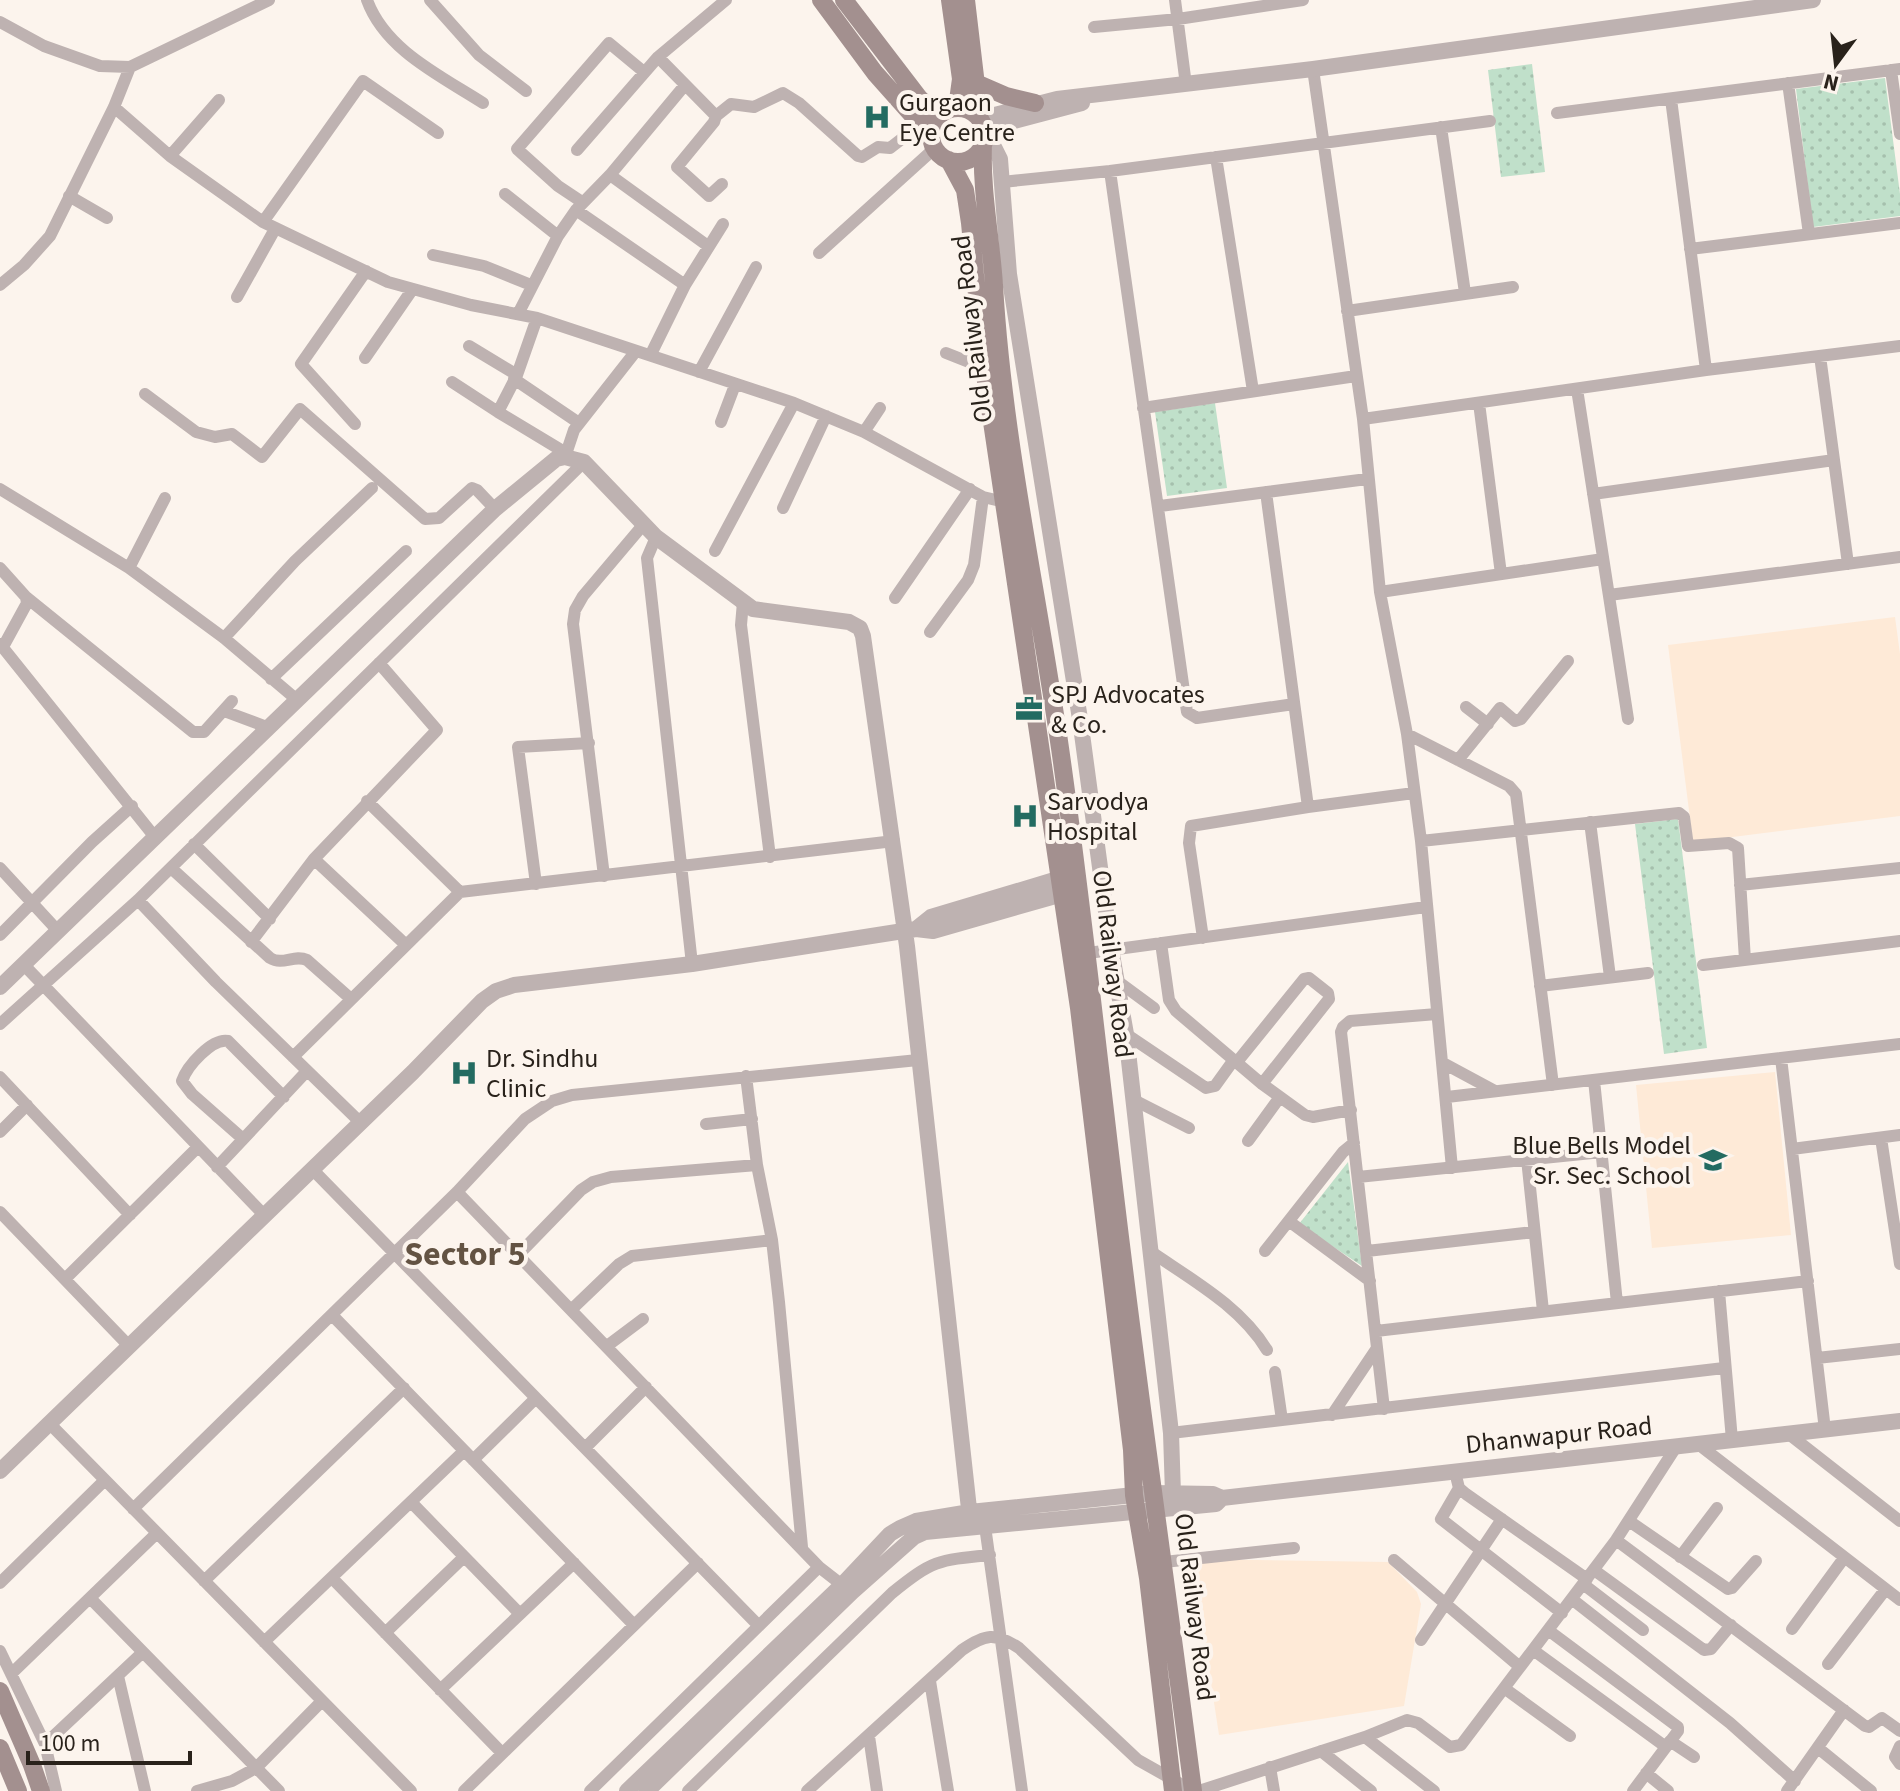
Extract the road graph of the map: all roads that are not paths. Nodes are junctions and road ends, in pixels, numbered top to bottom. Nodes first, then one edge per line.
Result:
1 (269, 0) edge
2 (367, 0) edge
3 (430, 0) edge
4 (726, 0) edge
5 (821, 0) edge
6 (844, 0) edge
7 (950, 0) edge
8 (966, 0) edge
9 (1175, 0) edge
10 (1303, 0) edge
11 (1813, 0) edge
12 (1268, 3) edge
13 (1738, 5) edge
14 (1178, 19) junction
15 (0, 22) edge
16 (1094, 27) dead end
17 (658, 57) junction
18 (130, 67) junction
19 (1313, 69) junction
20 (1896, 70) edge
21 (644, 72) junction
22 (976, 83) junction
23 (1788, 83) junction
24 (685, 85) junction
25 (1186, 85) junction
26 (526, 91) dead end
27 (1115, 93) junction
28 (1671, 99) junction
29 (219, 100) dead end
30 (483, 103) dead end
31 (1035, 103) junction
32 (114, 107) junction
33 (1557, 113) dead end
34 (716, 116) junction
35 (938, 116) junction
36 (1490, 121) dead end
37 (977, 126) junction
38 (1441, 127) junction
39 (438, 133) dead end
40 (1900, 134) edge
41 (934, 142) junction
42 (1324, 142) junction
43 (577, 150) dead end
44 (170, 156) junction
45 (1216, 157) junction
46 (1110, 171) junction
47 (610, 175) junction
48 (1002, 182) junction
49 (722, 184) dead end
50 (505, 194) dead end
51 (69, 196) junction
52 (579, 206) junction
53 (107, 218) dead end
54 (263, 222) junction
55 (1900, 223) edge
56 (723, 224) dead end
57 (275, 229) junction
58 (1809, 234) junction
59 (558, 236) junction
60 (708, 246) junction
61 (1690, 249) junction
62 (819, 253) dead end
63 (433, 255) dead end
64 (756, 267) dead end
65 (366, 271) junction
66 (0, 285) edge
67 (531, 285) junction
68 (685, 285) junction
69 (1513, 287) dead end
70 (412, 290) junction
71 (1465, 293) junction
72 (237, 297) dead end
73 (1347, 311) junction
74 (518, 314) junction
75 (537, 318) junction
76 (469, 346) dead end
77 (1900, 346) edge
78 (636, 351) junction
79 (946, 353) dead end
80 (651, 354) junction
81 (1820, 356) junction
82 (365, 358) dead end
83 (984, 368) junction
84 (1706, 370) junction
85 (699, 372) junction
86 (1356, 376) junction
87 (516, 377) junction
88 (452, 382) dead end
89 (735, 385) junction
90 (1577, 389) junction
91 (1253, 391) junction
92 (145, 394) dead end
93 (794, 403) junction
94 (1479, 403) junction
95 (880, 408) dead end
96 (1143, 408) junction
97 (498, 412) junction
98 (826, 416) junction
99 (1363, 419) junction
100 (721, 422) dead end
101 (579, 423) junction
102 (355, 424) dead end
103 (864, 432) junction
104 (565, 455) junction
105 (1834, 460) junction
106 (584, 462) junction
107 (1367, 479) junction
108 (372, 488) dead end
109 (0, 489) edge
110 (970, 489) junction
111 (1266, 492) junction
112 (1593, 494) junction
113 (983, 497) junction
114 (165, 498) dead end
115 (1014, 503) junction
116 (1160, 506) junction
117 (783, 508) dead end
118 (495, 509) junction
119 (643, 525) junction
120 (656, 537) junction
121 (406, 551) dead end
122 (715, 551) dead end
123 (1900, 557) edge
124 (1603, 559) junction
125 (1848, 564) junction
126 (0, 568) edge
127 (129, 568) junction
128 (1501, 574) junction
129 (1380, 592) junction
130 (1609, 595) junction
131 (26, 597) junction
132 (895, 598) dead end
133 (743, 602) junction
134 (930, 632) dead end
135 (224, 638) junction
136 (2, 646) edge
137 (1568, 661) dead end
138 (379, 663) junction
139 (271, 679) junction
140 (296, 699) junction
141 (1294, 704) junction
142 (1466, 707) dead end
143 (1080, 719) junction
144 (1628, 719) dead end
145 (1056, 723) junction
146 (1488, 724) junction
147 (267, 727) junction
148 (1407, 734) junction
149 (589, 743) junction
150 (1458, 760) junction
151 (1414, 793) junction
152 (367, 801) junction
153 (132, 806) junction
154 (1308, 807) junction
155 (1590, 822) junction
156 (1519, 830) junction
157 (154, 836) junction
158 (894, 841) junction
159 (1421, 841) junction
160 (194, 844) junction
161 (770, 857) junction
162 (314, 859) junction
163 (682, 866) junction
164 (0, 868) edge
165 (171, 868) junction
166 (1900, 868) edge
167 (604, 876) junction
168 (1070, 883) junction
169 (536, 884) junction
170 (1740, 885) junction
171 (460, 892) junction
172 (138, 900) junction
173 (32, 902) junction
174 (1426, 907) junction
175 (270, 919) junction
176 (910, 930) junction
177 (58, 931) junction
178 (0, 935) edge
179 (1203, 938) junction
180 (1900, 941) edge
181 (251, 942) junction
182 (1161, 943) junction
183 (406, 945) junction
184 (1111, 949) junction
185 (1080, 954) junction
186 (1745, 960) junction
187 (23, 964) junction
188 (692, 964) junction
189 (1703, 965) dead end
190 (1648, 973) dead end
191 (1610, 977) junction
192 (1116, 980) junction
193 (43, 984) junction
194 (1540, 986) junction
195 (0, 987) edge
196 (351, 999) junction
197 (1154, 1008) dead end
198 (1437, 1014) junction
199 (0, 1024) edge
200 (1126, 1034) junction
201 (1900, 1044) edge
202 (293, 1057) junction
203 (1781, 1058) junction
204 (918, 1060) junction
205 (1235, 1061) junction
206 (1443, 1063) junction
207 (307, 1071) junction
208 (746, 1076) junction
209 (0, 1077) edge
210 (1594, 1080) junction
211 (1262, 1084) junction
212 (1553, 1085) junction
213 (1495, 1091) junction
214 (284, 1097) junction
215 (1280, 1097) junction
216 (1447, 1097) junction
217 (1132, 1099) junction
218 (27, 1105) junction
219 (1351, 1110) junction
220 (752, 1119) junction
221 (361, 1123) junction
222 (706, 1124) dead end
223 (1189, 1128) dead end
224 (0, 1132) edge
225 (1900, 1135) edge
226 (1881, 1138) junction
227 (243, 1139) junction
228 (1248, 1141) dead end
229 (1354, 1143) junction
230 (198, 1147) junction
231 (1792, 1149) junction
232 (1602, 1152) junction
233 (1527, 1159) junction
234 (757, 1165) junction
235 (217, 1167) junction
236 (1452, 1168) junction
237 (313, 1170) junction
238 (1358, 1177) junction
239 (457, 1192) junction
240 (0, 1212) edge
241 (130, 1215) junction
242 (265, 1216) junction
243 (1290, 1222) junction
244 (1534, 1232) junction
245 (772, 1240) junction
246 (1150, 1251) junction
247 (1265, 1251) dead end
248 (1367, 1251) junction
249 (394, 1253) junction
250 (518, 1255) junction
251 (1900, 1264) edge
252 (65, 1279) junction
253 (1370, 1281) junction
254 (1808, 1281) junction
255 (1719, 1291) junction
256 (1617, 1303) junction
257 (571, 1310) junction
258 (1543, 1311) junction
259 (332, 1315) junction
260 (643, 1319) dead end
261 (1376, 1331) junction
262 (607, 1346) junction
263 (130, 1347) junction
264 (1377, 1348) junction
265 (1900, 1349) edge
266 (1267, 1350) dead end
267 (1817, 1358) junction
268 (1724, 1368) junction
269 (1275, 1372) dead end
270 (646, 1387) junction
271 (404, 1388) junction
272 (536, 1398) junction
273 (1384, 1409) junction
274 (1332, 1415) junction
275 (1282, 1420) junction
276 (1900, 1421) edge
277 (50, 1424) junction
278 (1825, 1430) junction
279 (1790, 1435) junction
280 (1172, 1439) junction
281 (1732, 1440) junction
282 (1698, 1444) junction
283 (1676, 1447) junction
284 (585, 1448) junction
285 (1147, 1448) junction
286 (469, 1455) junction
287 (0, 1471) edge
288 (1457, 1479) junction
289 (105, 1480) junction
290 (1173, 1494) junction
291 (1222, 1498) junction
292 (411, 1502) junction
293 (1145, 1502) junction
294 (1717, 1508) dead end
295 (133, 1509) junction
296 (1502, 1519) junction
297 (975, 1521) junction
298 (1629, 1521) junction
299 (1900, 1521) edge
300 (157, 1533) junction
301 (1616, 1540) junction
302 (802, 1547) junction
303 (1294, 1548) dead end
304 (1479, 1550) junction
305 (990, 1555) junction
306 (464, 1557) junction
307 (1680, 1557) junction
308 (1844, 1558) junction
309 (1394, 1560) dead end
310 (1756, 1561) dead end
311 (1164, 1562) junction
312 (574, 1563) junction
313 (698, 1563) junction
314 (819, 1567) junction
315 (1588, 1577) junction
316 (332, 1578) junction
317 (204, 1581) junction
318 (0, 1583) edge
319 (847, 1589) junction
320 (1885, 1590) junction
321 (90, 1598) junction
322 (1573, 1600) junction
323 (1900, 1600) edge
324 (1446, 1605) junction
325 (1562, 1613) junction
326 (520, 1614) junction
327 (634, 1625) junction
328 (1731, 1625) junction
329 (759, 1626) junction
330 (1792, 1629) dead end
331 (1548, 1630) junction
332 (1643, 1630) dead end
333 (385, 1633) junction
334 (1002, 1636) junction
335 (1421, 1640) dead end
336 (264, 1642) junction
337 (1533, 1650) junction
338 (0, 1651) edge
339 (143, 1652) junction
340 (1828, 1664) dead end
341 (1520, 1667) junction
342 (11, 1674) junction
343 (118, 1676) junction
344 (930, 1681) junction
345 (1504, 1688) junction
346 (440, 1690) junction
347 (0, 1691) edge
348 (322, 1701) junction
349 (1844, 1710) junction
350 (1900, 1731) edge
351 (869, 1736) junction
352 (1570, 1736) dead end
353 (1365, 1737) junction
354 (45, 1744) junction
355 (1668, 1744) junction
356 (1900, 1746) edge
357 (0, 1748) edge
358 (1818, 1748) junction
359 (1321, 1751) junction
360 (502, 1753) junction
361 (1694, 1757) dead end
362 (1900, 1764) edge
363 (1270, 1767) junction
364 (256, 1768) junction
365 (4, 1773) edge
366 (1646, 1773) junction
367 (1173, 1786) edge
368 (1791, 1786) edge
369 (18, 1791) edge
370 (41, 1791) edge
371 (56, 1791) edge
372 (145, 1791) edge
373 (197, 1791) edge
374 (279, 1791) edge
375 (411, 1791) edge
376 (464, 1791) edge
377 (590, 1791) edge
378 (627, 1791) edge
379 (647, 1791) edge
380 (688, 1791) edge
381 (807, 1791) edge
382 (877, 1791) edge
383 (948, 1791) edge
384 (1022, 1791) edge
385 (1196, 1791) edge
386 (1274, 1791) edge
387 (1371, 1791) edge
388 (1434, 1791) edge
389 (1633, 1791) edge
390 (1668, 1791) edge
391 (1871, 1791) edge

1 - 18 street
2 - 30 street
3 - 26 street
4 - 17 street
5 - 41 main road, Old Railway Road
6 - 35 main road
7 - 37 main road, Old Railway Road
8 - 22 main road, Old Railway Road
9 - 14 street
10 - 12 street
11 - 13 street
12 - 14 street
13 - 19 street
14 - 16 street
14 - 25 street
15 - 18 street
17 - 21 street
17 - 24 street
18 - 32 street
19 - 25 street
19 - 42 street
20 - 23 street
20 - 40 street
21 - 43 street
21 - 52 street
22 - 31 main road
22 - 37 main road, Old Railway Road
23 - 28 street
23 - 58 street
24 - 34 street
24 - 47 street
25 - 27 street
27 - 31 street
27 - 37 street
28 - 33 street
28 - 61 street
29 - 44 street
31 - 37 street
32 - 44 street
32 - 51 street
34 - 41 street
34 - 49 street
35 - 37 main road
35 - 41 main road
36 - 38 street
37 - 41 main road
37 - 48 street
37 - 115 main road, Old Railway Road
38 - 42 street
38 - 71 street
39 - 54 street
41 - 62 street
41 - 83 main road, Old Railway Road
42 - 45 street
42 - 73 street
44 - 54 street
45 - 46 street
45 - 91 street
46 - 48 street
46 - 96 street
47 - 52 street
47 - 60 street
48 - 143 street
50 - 59 street
51 - 53 street
51 - 66 street
52 - 59 street
52 - 68 street
54 - 57 street
55 - 58 street
56 - 60 street
57 - 65 street
57 - 72 street
58 - 61 street
59 - 67 street
60 - 68 street
61 - 84 street
63 - 67 street
64 - 85 street
65 - 70 street
65 - 102 street
67 - 74 street
68 - 80 street
69 - 71 street
70 - 74 street
70 - 82 street
71 - 73 street
73 - 86 street
74 - 75 street
75 - 78 street
75 - 87 street
76 - 87 street
77 - 81 street
78 - 80 street
78 - 101 street
79 - 83 street
80 - 85 street
81 - 84 street
81 - 105 street
83 - 115 main road, Old Railway Road
84 - 90 street
85 - 89 street
86 - 91 street
86 - 99 street
87 - 97 street
87 - 101 street
88 - 97 street
89 - 93 street
89 - 100 street
90 - 94 street
90 - 112 street
91 - 96 street
92 - 118 street
93 - 98 street
93 - 122 street
94 - 99 street
94 - 128 street
95 - 103 street
96 - 116 street
97 - 104 street
98 - 103 street
98 - 117 street
99 - 107 street
101 - 104 street
103 - 110 street
104 - 106 street
104 - 118 street
105 - 112 street
105 - 125 street
106 - 119 street
106 - 138 street
107 - 111 street
107 - 129 street
108 - 135 street
109 - 127 street
110 - 113 street
110 - 132 street
111 - 116 street
111 - 141 street
112 - 124 street
113 - 115 street
113 - 134 street
114 - 127 street
115 - 145 main road, Old Railway Road
115 - 168 main road, Old Railway Road
116 - 141 street
118 - 140 street
119 - 120 street
119 - 149 street
120 - 133 street
120 - 163 street
121 - 139 street
123 - 125 street
124 - 128 street
124 - 130 street
125 - 130 street
126 - 131 street
127 - 135 street
128 - 129 street
129 - 148 street
130 - 144 street
131 - 136 street
131 - 147 street
133 - 158 street
133 - 161 street
135 - 139 street
136 - 153 street
137 - 146 street
138 - 152 street
138 - 160 street
139 - 140 street
140 - 147 street
141 - 154 street
142 - 146 street
143 - 145 street
143 - 184 street
145 - 168 main road, Old Railway Road
146 - 150 street
147 - 157 street
148 - 150 street
148 - 151 street
149 - 167 street
149 - 169 street
150 - 156 street
151 - 154 street
151 - 159 street
152 - 162 street
152 - 171 street
153 - 157 street
153 - 173 street
154 - 179 street
155 - 156 street
155 - 170 street
155 - 191 street
156 - 159 street
156 - 194 street
157 - 177 street
158 - 161 street
158 - 176 street
159 - 174 street
160 - 165 street
160 - 175 street
161 - 163 street
162 - 175 street
162 - 183 street
163 - 167 street
163 - 188 street
164 - 173 street
165 - 172 street
165 - 181 street
166 - 170 street
167 - 169 street
168 - 176 street
168 - 185 main road, Old Railway Road
169 - 171 street
170 - 186 street
171 - 183 street
172 - 193 street
172 - 202 street
173 - 177 street
173 - 178 street
174 - 179 street
174 - 198 street
175 - 181 street
176 - 188 street
176 - 204 street
177 - 187 street
179 - 182 street
180 - 186 street
181 - 196 street
182 - 184 street
182 - 205 street
183 - 196 street
184 - 185 street
184 - 192 street
185 - 285 main road, Old Railway Road
185 - 293 main road, Old Railway Road
186 - 189 street
187 - 193 street
187 - 195 street
188 - 221 street
190 - 191 street
191 - 194 street
192 - 197 street
192 - 200 street
193 - 199 street
193 - 230 street
194 - 212 street
196 - 202 street
198 - 206 street
198 - 219 street
200 - 205 street
200 - 217 street
201 - 203 street
202 - 207 street
203 - 210 street
203 - 231 street
204 - 208 street
204 - 297 street
205 - 211 street
205 - 211 street
206 - 213 street
206 - 216 street
207 - 214 street
207 - 221 street
208 - 220 street
208 - 239 street
209 - 218 street
210 - 212 street
210 - 232 street
211 - 215 street
212 - 213 street
213 - 216 street
214 - 227 street
214 - 227 street
215 - 219 street
215 - 228 street
216 - 236 street
217 - 223 street
217 - 246 street
218 - 224 street
218 - 241 street
219 - 229 street
220 - 222 street
220 - 234 street
221 - 237 street
225 - 226 street
226 - 231 street
226 - 251 street
227 - 235 street
229 - 238 street
229 - 243 street
230 - 235 street
230 - 241 street
231 - 254 street
232 - 233 street
232 - 256 street
233 - 236 street
233 - 244 street
234 - 245 street
234 - 250 street
235 - 242 street
236 - 238 street
237 - 242 street
237 - 249 street
238 - 248 street
239 - 249 street
239 - 250 street
240 - 252 street
241 - 252 street
242 - 263 street
243 - 247 street
243 - 253 street
244 - 248 street
244 - 258 street
245 - 257 street
245 - 302 street
246 - 266 street
246 - 280 street
248 - 253 street
249 - 259 street
249 - 272 street
250 - 257 street
252 - 263 street
253 - 261 street
254 - 255 street
254 - 267 street
255 - 256 street
255 - 268 street
256 - 258 street
257 - 262 street
258 - 261 street
259 - 271 street
259 - 295 street
260 - 262 street
261 - 264 street
262 - 270 street
263 - 277 street
264 - 273 street
264 - 274 street
265 - 267 street
267 - 278 street
268 - 273 street
268 - 281 street
269 - 275 street
270 - 284 street
270 - 302 street
271 - 286 street
271 - 317 street
272 - 284 street
272 - 286 street
273 - 274 street
274 - 275 street
275 - 280 street
276 - 278 street, Dhanwapur Road
277 - 287 street
277 - 289 street
278 - 279 street, Dhanwapur Road
279 - 281 street, Dhanwapur Road
279 - 299 street
280 - 285 street
280 - 290 street
281 - 282 street, Dhanwapur Road
282 - 283 street, Dhanwapur Road
282 - 308 street
283 - 288 street, Dhanwapur Road
283 - 298 street
284 - 313 street
285 - 293 main road, Old Railway Road
286 - 292 street
286 - 312 street
288 - 291 street, Dhanwapur Road
288 - 296 street
288 - 304 street
289 - 295 street
289 - 318 street
290 - 291 street, Dhanwapur Road
290 - 293 street, Dhanwapur Road
291 - 293 street, Dhanwapur Road
292 - 306 street
292 - 316 street
293 - 297 street
293 - 311 main road, Old Railway Road
293 - 367 main road, Old Railway Road
294 - 307 street
295 - 300 street
296 - 304 street
296 - 315 street
297 - 305 street
297 - 319 street
298 - 301 street
298 - 307 street
300 - 317 street
300 - 321 street
301 - 315 street
301 - 328 street
302 - 314 street
303 - 311 street
304 - 324 street
304 - 325 street
305 - 334 street
305 - 380 street
306 - 326 street
306 - 333 street
307 - 310 street
308 - 320 street
308 - 330 street
309 - 324 street
311 - 385 main road, Old Railway Road
312 - 326 street
312 - 327 street
313 - 327 street
313 - 329 street
314 - 319 street
314 - 329 street
315 - 322 street
315 - 328 street
315 - 332 street
316 - 333 street
316 - 336 street
317 - 336 street
319 - 378 street
319 - 379 street
320 - 323 street
320 - 340 street
321 - 339 street
321 - 342 street
322 - 325 street
322 - 368 street
324 - 335 street
324 - 341 street
325 - 331 street
326 - 346 street
327 - 360 street
328 - 349 street
329 - 377 street
331 - 337 street
331 - 355 street
333 - 346 street
334 - 344 street
334 - 367 street
334 - 384 street
336 - 348 street
337 - 341 street
337 - 355 street
338 - 342 street
339 - 343 street
339 - 364 street
341 - 345 street
342 - 354 street
343 - 354 street
343 - 372 street
344 - 351 street
344 - 383 street
345 - 352 street
345 - 353 street
346 - 360 street
347 - 370 main road
348 - 364 street
348 - 375 street
349 - 350 street
349 - 358 street
351 - 381 street
351 - 382 street
353 - 359 street
353 - 388 street
354 - 371 street
355 - 361 street
355 - 366 street
356 - 362 street
357 - 365 main road
358 - 368 street
358 - 391 street
359 - 363 street
359 - 387 street
360 - 376 street
363 - 385 street
363 - 386 street
364 - 373 street
364 - 374 street
365 - 369 main road
366 - 389 street
366 - 390 street
367 - 385 street

